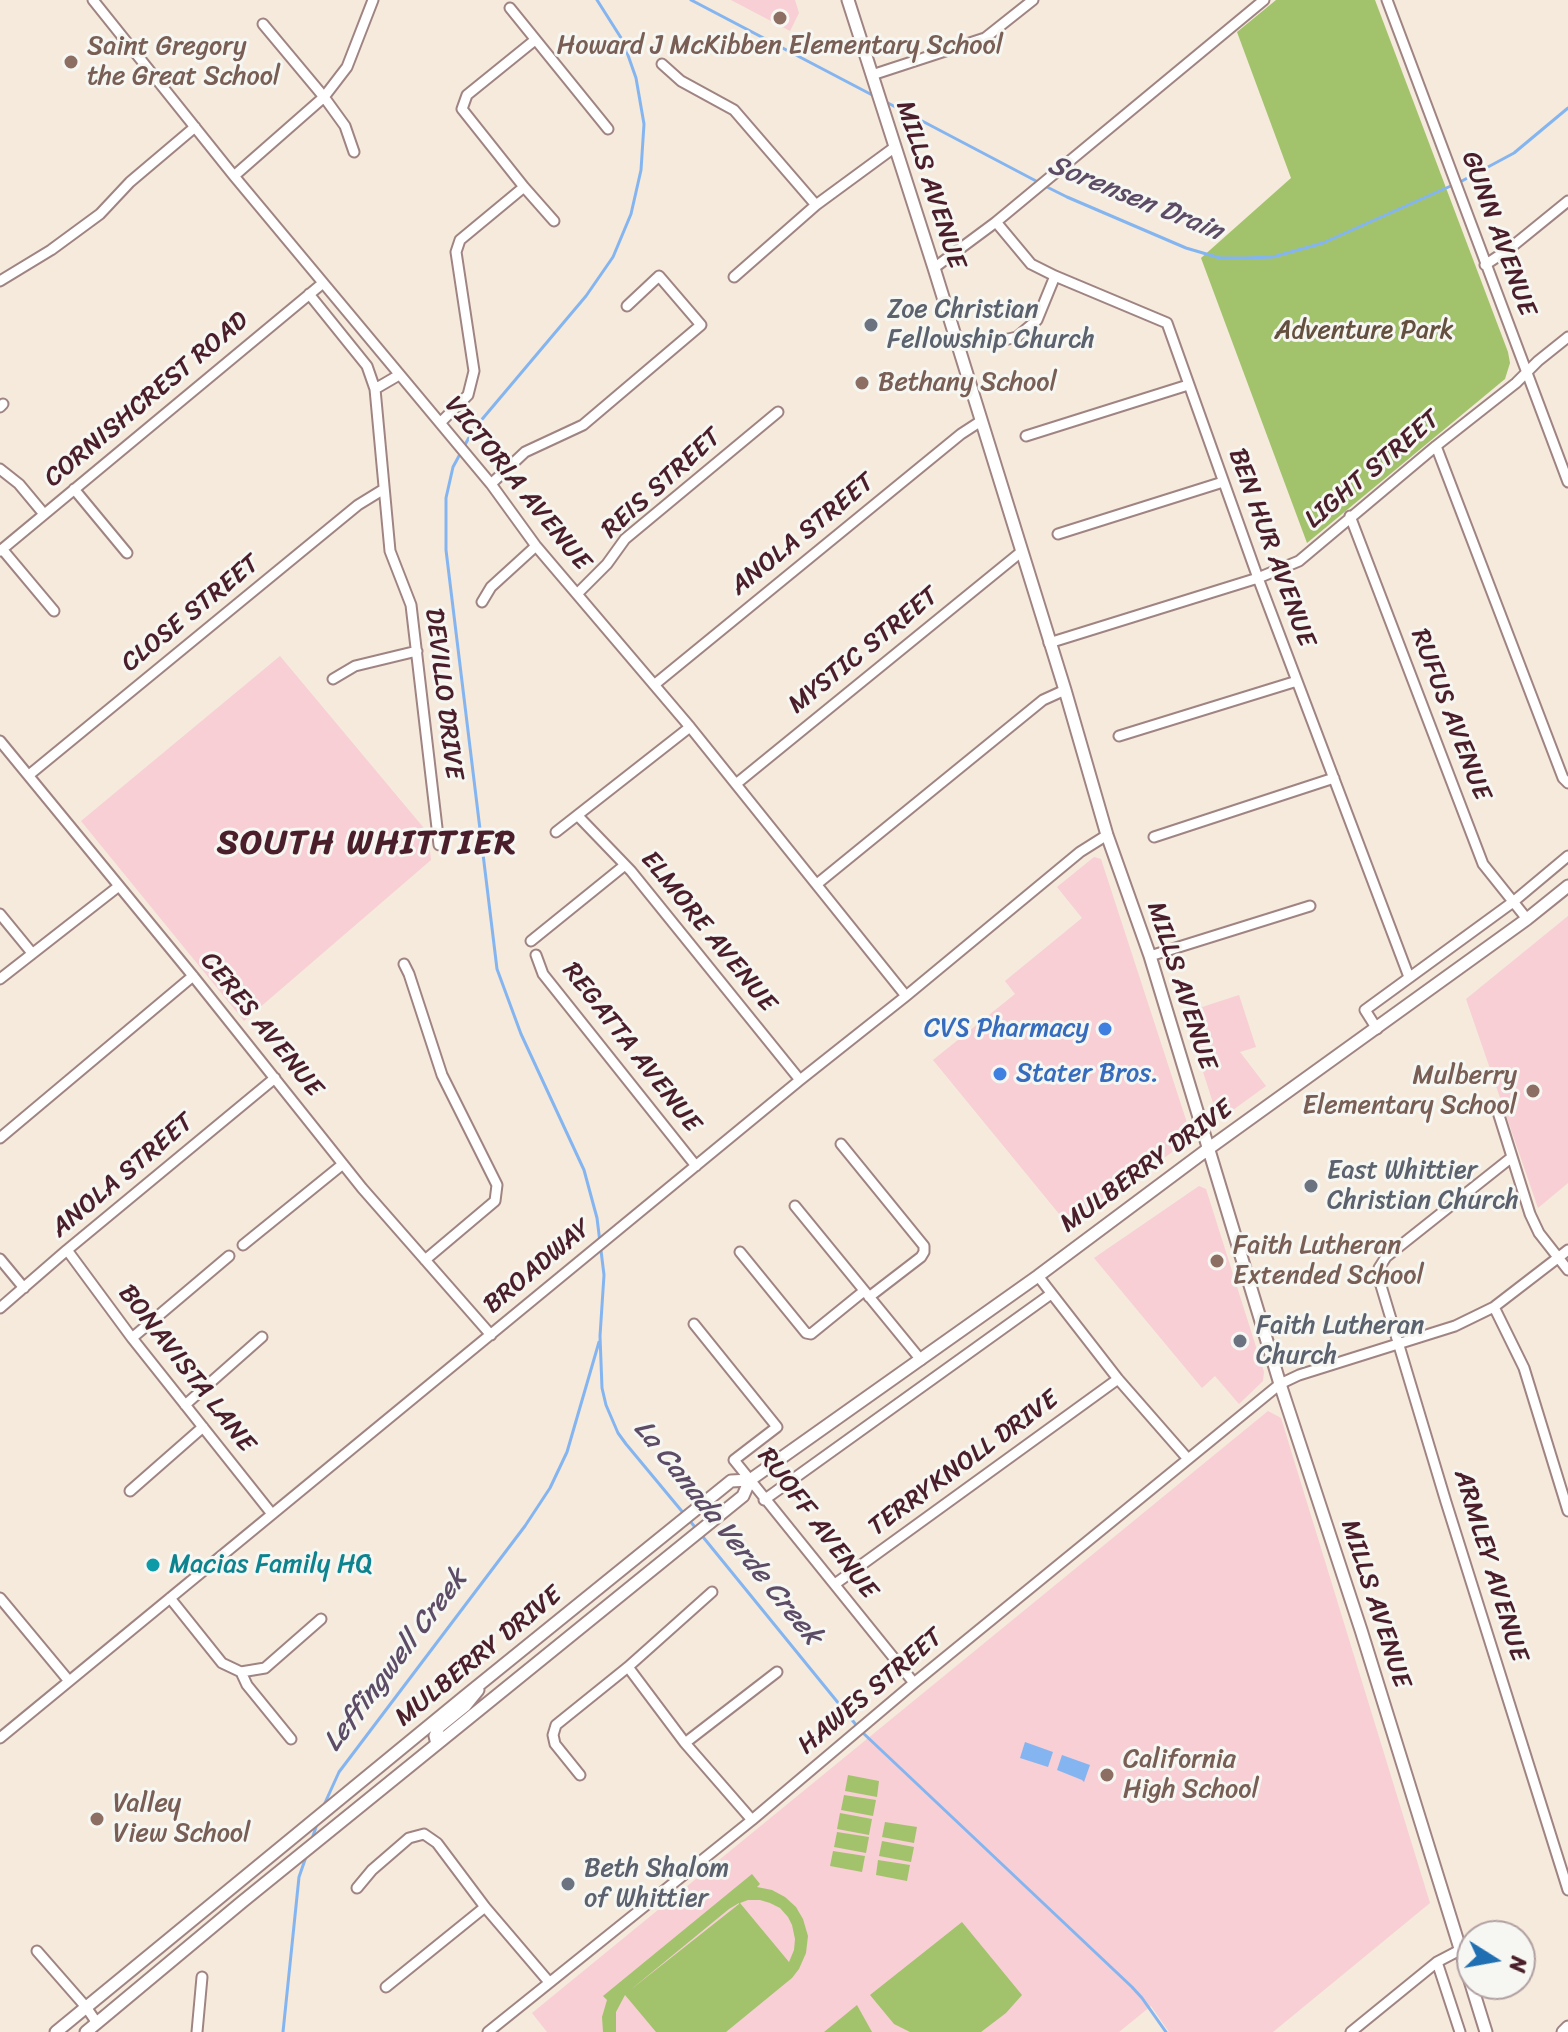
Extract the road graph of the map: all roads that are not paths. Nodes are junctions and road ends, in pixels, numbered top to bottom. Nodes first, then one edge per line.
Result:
1 (93, 0) edge
2 (373, 0) edge
3 (848, 0) edge
4 (1033, 0) edge
5 (1264, 0) edge
6 (1387, 0) edge
7 (510, 8) dead end
8 (263, 24) dead end
9 (535, 40) junction
10 (662, 64) dead end
11 (872, 78) junction
12 (324, 97) junction
13 (195, 127) junction
14 (608, 129) dead end
15 (895, 147) junction
16 (354, 152) dead end
17 (234, 176) junction
18 (524, 187) junction
19 (1568, 201) edge
20 (816, 205) junction
21 (554, 221) dead end
22 (996, 222) junction
23 (1485, 265) junction
24 (934, 268) junction
25 (1055, 276) junction
26 (734, 277) dead end
27 (0, 281) edge
28 (323, 283) junction
29 (309, 294) junction
30 (627, 306) dead end
31 (1568, 337) edge
32 (995, 342) dead end
33 (1526, 373) junction
34 (399, 375) junction
35 (1188, 385) junction
36 (375, 389) junction
37 (778, 412) dead end
38 (981, 421) junction
39 (440, 423) junction
40 (1026, 436) dead end
41 (1436, 446) junction
42 (0, 469) edge
43 (1223, 482) junction
44 (1568, 482) edge
45 (491, 484) junction
46 (74, 489) junction
47 (384, 489) junction
48 (44, 514) junction
49 (1350, 516) junction
50 (1058, 534) dead end
51 (536, 546) junction
52 (1, 550) edge
53 (1021, 552) junction
54 (127, 553) dead end
55 (1258, 578) junction
56 (578, 593) junction
57 (482, 602) dead end
58 (54, 611) dead end
59 (1049, 643) junction
60 (417, 651) junction
61 (333, 679) dead end
62 (1297, 681) junction
63 (654, 685) junction
64 (1065, 690) junction
65 (690, 727) junction
66 (1119, 736) dead end
67 (0, 741) edge
68 (29, 775) junction
69 (1334, 778) junction
70 (1568, 783) edge
71 (736, 784) junction
72 (578, 816) junction
73 (556, 832) dead end
74 (1107, 835) junction
75 (1154, 837) dead end
76 (439, 845) dead end
77 (1568, 856) edge
78 (625, 865) junction
79 (817, 884) junction
80 (119, 886) junction
81 (1568, 886) edge
82 (1513, 902) junction
83 (1310, 906) dead end
84 (0, 914) edge
85 (1527, 919) junction
86 (531, 941) dead end
87 (32, 953) junction
88 (536, 955) dead end
89 (1150, 956) junction
90 (404, 964) dead end
91 (193, 976) junction
92 (1409, 977) junction
93 (0, 979) edge
94 (906, 996) junction
95 (1377, 1029) junction
96 (275, 1078) junction
97 (800, 1080) junction
98 (1497, 1109) dead end
99 (0, 1138) edge
100 (841, 1144) dead end
101 (1208, 1149) junction
102 (1512, 1157) junction
103 (343, 1164) junction
104 (696, 1166) junction
105 (795, 1206) dead end
106 (243, 1245) dead end
107 (67, 1250) junction
108 (1568, 1250) edge
109 (740, 1252) dead end
110 (229, 1256) dead end
111 (1558, 1258) junction
112 (0, 1259) edge
113 (425, 1260) junction
114 (1568, 1270) edge
115 (1038, 1276) junction
116 (24, 1288) junction
117 (867, 1294) junction
118 (1051, 1294) junction
119 (1494, 1307) junction
120 (0, 1308) edge
121 (694, 1324) dead end
122 (491, 1335) junction
123 (262, 1337) dead end
124 (132, 1338) junction
125 (1397, 1343) junction
126 (921, 1360) junction
127 (1118, 1379) junction
128 (1280, 1384) junction
129 (185, 1405) junction
130 (203, 1427) junction
131 (1188, 1459) junction
132 (750, 1480) junction
133 (130, 1491) dead end
134 (764, 1500) junction
135 (1568, 1511) edge
136 (272, 1514) junction
137 (835, 1584) junction
138 (712, 1592) dead end
139 (0, 1598) edge
140 (170, 1598) junction
141 (321, 1619) dead end
142 (628, 1667) junction
143 (241, 1672) junction
144 (777, 1672) dead end
145 (485, 1680) junction
146 (69, 1681) junction
147 (914, 1683) junction
148 (0, 1738) edge
149 (291, 1739) dead end
150 (685, 1743) junction
151 (437, 1744) junction
152 (580, 1775) dead end
153 (752, 1820) junction
154 (357, 1888) dead end
155 (1568, 1890) edge
156 (485, 1907) junction
157 (1456, 1937) edge
158 (37, 1951) dead end
159 (1456, 1952) edge
160 (1437, 1962) junction
161 (202, 1977) dead end
162 (549, 1982) junction
163 (386, 1987) dead end
164 (1476, 2000) edge
165 (86, 2007) junction
166 (97, 2023) junction
167 (1568, 2027) edge
168 (56, 2032) edge
169 (86, 2032) edge
170 (197, 2032) edge
171 (488, 2032) edge
172 (1351, 2032) edge
173 (1460, 2032) edge
174 (1486, 2032) edge
175 (1563, 2032) edge

1 - 13 street, VICTORIA AVENUE
2 - 12 street
3 - 11 main road, MILLS AVENUE
4 - 11 street
5 - 22 street
6 - 23 street, GUNN AVENUE
7 - 9 street
8 - 12 street
9 - 14 street
9 - 18 street
10 - 20 street
11 - 15 main road, MILLS AVENUE
12 - 16 street
12 - 17 street
13 - 17 street, VICTORIA AVENUE
13 - 27 street
15 - 20 street
15 - 24 main road, MILLS AVENUE
17 - 28 street, VICTORIA AVENUE
18 - 21 street
18 - 39 street
19 - 23 street
20 - 26 street
22 - 24 street
22 - 25 street, BEN HUR AVENUE
23 - 33 street, GUNN AVENUE
24 - 38 main road, MILLS AVENUE
25 - 32 street
25 - 35 street, BEN HUR AVENUE
28 - 29 street, CORNISHCREST ROAD
28 - 34 street, VICTORIA AVENUE
29 - 36 street
29 - 46 street, CORNISHCREST ROAD
30 - 45 street
31 - 33 street, LIGHT STREET
33 - 41 street, LIGHT STREET
33 - 44 street, GUNN AVENUE
34 - 36 street
34 - 39 street, VICTORIA AVENUE
35 - 40 street
35 - 43 street, BEN HUR AVENUE
36 - 47 street, DEVILLO DRIVE
37 - 56 street, REIS STREET
38 - 53 main road, MILLS AVENUE
38 - 63 street, ANOLA STREET
39 - 45 street, VICTORIA AVENUE
41 - 49 street, LIGHT STREET
41 - 70 street
42 - 48 street
43 - 50 street
43 - 55 street, BEN HUR AVENUE
45 - 51 street, VICTORIA AVENUE
46 - 48 street, CORNISHCREST ROAD
46 - 54 street
47 - 60 street, DEVILLO DRIVE
47 - 68 street, CLOSE STREET
48 - 52 street, CORNISHCREST ROAD
49 - 55 street, LIGHT STREET
49 - 82 street, RUFUS AVENUE
51 - 56 street, VICTORIA AVENUE
51 - 57 street
52 - 58 street
53 - 59 main road, MILLS AVENUE
53 - 71 street, MYSTIC STREET
55 - 59 street, LIGHT STREET
55 - 62 street, BEN HUR AVENUE
56 - 63 street, VICTORIA AVENUE
59 - 64 main road, MILLS AVENUE
60 - 61 street
60 - 76 street, DEVILLO DRIVE
62 - 66 street
62 - 69 street, BEN HUR AVENUE
63 - 65 street, VICTORIA AVENUE
64 - 74 main road, MILLS AVENUE
64 - 79 street
65 - 71 street, VICTORIA AVENUE
65 - 72 street
67 - 68 street, CERES AVENUE
68 - 80 street, CERES AVENUE
69 - 75 street
69 - 92 street, BEN HUR AVENUE
71 - 79 street, VICTORIA AVENUE
72 - 73 street
72 - 78 street, ELMORE AVENUE
74 - 89 main road, MILLS AVENUE
74 - 94 street, BROADWAY
77 - 82 street
78 - 86 street
78 - 97 street, ELMORE AVENUE
79 - 94 street, VICTORIA AVENUE
80 - 87 street
80 - 91 street, CERES AVENUE
81 - 85 main road, MULBERRY DRIVE
82 - 85 street, RUFUS AVENUE
82 - 92 street
83 - 89 street
84 - 87 street
85 - 95 main road, MULBERRY DRIVE
87 - 93 street
88 - 104 street, REGATTA AVENUE
89 - 101 main road, MILLS AVENUE
90 - 113 street
91 - 96 street, CERES AVENUE
91 - 99 street
92 - 95 street
94 - 97 street, BROADWAY
95 - 101 main road, MULBERRY DRIVE
96 - 103 street, CERES AVENUE
96 - 107 street, ANOLA STREET
97 - 104 street, BROADWAY
98 - 102 street
100 - 117 street
101 - 115 main road, MULBERRY DRIVE
101 - 128 main road, MILLS AVENUE
102 - 111 street
102 - 125 street, ARMLEY AVENUE
103 - 106 street
103 - 113 street, CERES AVENUE
104 - 122 street, BROADWAY
105 - 117 street
107 - 116 street, ANOLA STREET
107 - 124 street, BONAVISTA LANE
108 - 111 street, HAWES STREET
109 - 117 street
110 - 124 street
111 - 114 street
111 - 119 street, HAWES STREET
112 - 116 street
113 - 122 street, CERES AVENUE
115 - 118 street
115 - 126 main road, MULBERRY DRIVE
116 - 120 street, ANOLA STREET
117 - 126 street
118 - 127 street
118 - 134 street
119 - 125 street, HAWES STREET
119 - 135 street
121 - 132 street, RUOFF AVENUE
122 - 136 street, BROADWAY
123 - 129 street
124 - 129 street, BONAVISTA LANE
125 - 128 street, HAWES STREET
125 - 155 street, ARMLEY AVENUE
126 - 132 main road, MULBERRY DRIVE
127 - 131 street
127 - 137 street, TERRYKNOLL DRIVE
128 - 131 street, HAWES STREET
128 - 157 main road, MILLS AVENUE
129 - 130 street, BONAVISTA LANE
130 - 133 street
130 - 136 street, BONAVISTA LANE
131 - 147 street, HAWES STREET
132 - 134 street, RUOFF AVENUE
132 - 145 main road, MULBERRY DRIVE
132 - 151 main road, MULBERRY DRIVE
134 - 137 street, RUOFF AVENUE
136 - 140 street, BROADWAY
137 - 147 street, RUOFF AVENUE
138 - 142 street
139 - 146 street
140 - 143 street
140 - 146 street, BROADWAY
141 - 143 street
142 - 150 street
142 - 152 street
143 - 149 street
144 - 150 street
145 - 151 main road
145 - 165 main road, MULBERRY DRIVE
146 - 148 street, BROADWAY
147 - 153 street, HAWES STREET
150 - 153 street
151 - 166 main road, MULBERRY DRIVE
153 - 162 street, HAWES STREET
154 - 156 street
156 - 162 street
156 - 163 street
158 - 165 street
159 - 160 street
160 - 172 street
160 - 173 street
161 - 170 street
162 - 171 street, HAWES STREET
164 - 174 main road, MILLS AVENUE
165 - 166 street
165 - 168 main road, MULBERRY DRIVE
166 - 169 main road, MULBERRY DRIVE
167 - 175 main road

